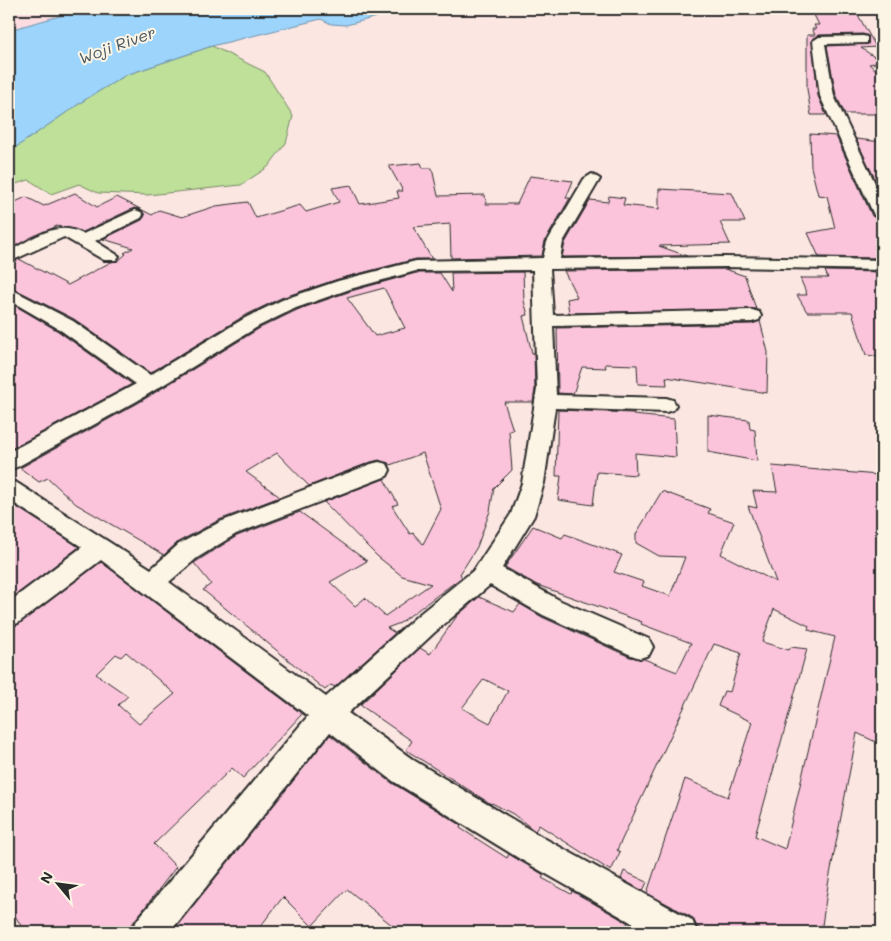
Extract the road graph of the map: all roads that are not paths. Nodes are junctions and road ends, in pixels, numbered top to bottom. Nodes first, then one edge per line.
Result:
1 (863, 40) dead end
2 (592, 180) dead end
3 (135, 215) dead end
4 (882, 215) edge
5 (83, 240) junction
6 (110, 256) dead end
7 (9, 257) edge
8 (546, 263) junction
9 (882, 265) edge
10 (9, 293) edge
11 (752, 316) dead end
12 (544, 321) junction
13 (150, 384) junction
14 (546, 401) junction
15 (666, 404) dead end
16 (9, 462) edge
17 (378, 470) dead end
18 (9, 489) edge
19 (100, 547) junction
20 (487, 572) junction
21 (152, 583) junction
22 (9, 616) edge
23 (640, 647) dead end
24 (326, 715) junction
25 (149, 932) edge
26 (680, 932) edge

1 - 4 street
2 - 8 street
3 - 5 street
5 - 6 street
5 - 7 street
8 - 9 street
8 - 12 street
8 - 13 street
10 - 13 street
11 - 12 street
12 - 14 street
13 - 16 street
14 - 15 street
14 - 20 street
17 - 21 street
18 - 19 street
19 - 21 street
19 - 22 street
20 - 23 street
20 - 24 street
21 - 24 street
24 - 25 street
24 - 26 street

